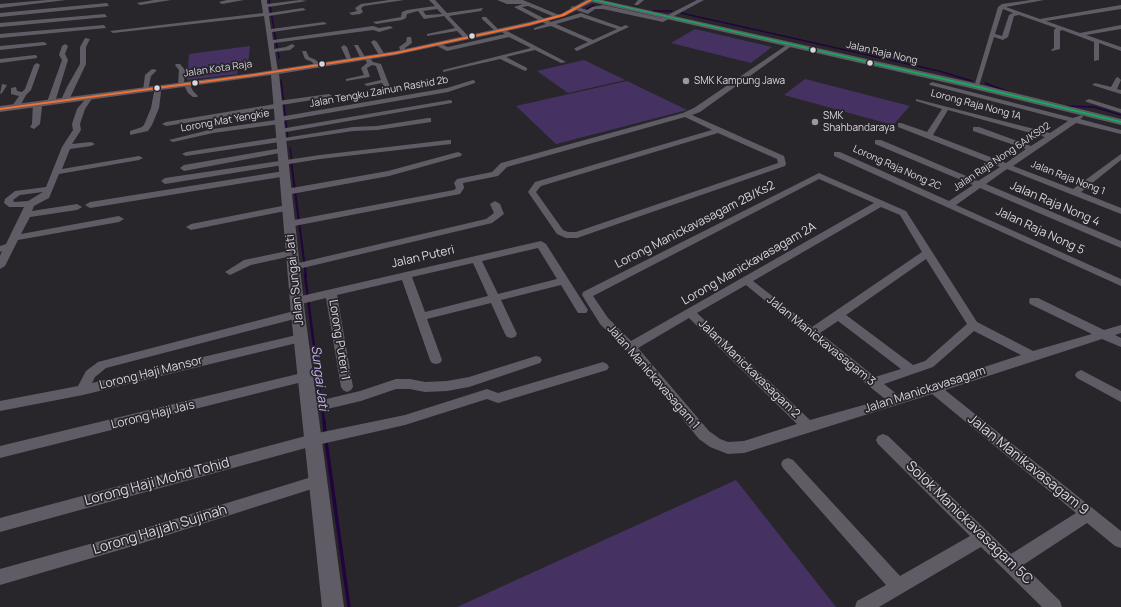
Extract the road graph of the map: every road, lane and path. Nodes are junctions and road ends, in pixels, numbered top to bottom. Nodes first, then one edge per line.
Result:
1 (63, 0) edge
2 (168, 0) edge
3 (241, 0) edge
4 (401, 0) edge
5 (432, 0) edge
6 (500, 0) edge
7 (592, 0) edge
8 (599, 0) edge
9 (641, 0) edge
10 (701, 0) edge
11 (1041, 0) edge
12 (304, 1) dead end
13 (222, 2) dead end
14 (586, 2) edge
15 (609, 2) edge
16 (140, 3) dead end
17 (528, 4) junction
18 (107, 5) dead end
19 (0, 6) edge
20 (438, 7) junction
21 (636, 7) junction
22 (1001, 7) junction
23 (1121, 7) edge
24 (575, 8) junction
25 (267, 9) edge
26 (481, 9) dead end
27 (304, 10) dead end
28 (420, 10) junction
29 (546, 12) junction
30 (566, 12) junction
31 (352, 13) dead end
32 (1020, 13) junction
33 (0, 15) edge
34 (105, 16) dead end
35 (558, 16) junction
36 (447, 17) junction
37 (484, 18) dead end
38 (666, 18) junction
39 (1039, 20) junction
40 (542, 21) junction
41 (260, 22) dead end
42 (267, 22) junction
43 (376, 22) dead end
44 (423, 24) dead end
45 (552, 24) junction
46 (126, 25) dead end
47 (0, 26) edge
48 (325, 26) dead end
49 (104, 27) dead end
50 (1121, 27) edge
51 (390, 28) dead end
52 (1062, 28) junction
53 (457, 29) junction
54 (536, 29) dead end
55 (113, 31) dead end
56 (500, 31) junction
57 (1078, 34) junction
58 (429, 35) dead end
59 (510, 35) junction
60 (992, 35) junction
61 (0, 36) edge
62 (273, 36) junction
63 (410, 38) dead end
64 (467, 38) junction
65 (87, 39) dead end
66 (1098, 41) junction
67 (374, 42) dead end
68 (594, 42) junction
69 (44, 44) dead end
70 (791, 44) junction
71 (65, 46) dead end
72 (292, 46) dead end
73 (356, 46) dead end
74 (344, 47) dead end
75 (441, 47) junction
76 (0, 48) edge
77 (536, 48) junction
78 (577, 48) dead end
79 (810, 48) junction
80 (784, 49) junction
81 (1121, 49) edge
82 (1054, 50) dead end
83 (276, 51) junction
84 (304, 52) dead end
85 (403, 52) junction
86 (382, 55) junction
87 (36, 57) dead end
88 (501, 57) junction
89 (350, 60) junction
90 (367, 60) junction
91 (1096, 60) dead end
92 (0, 61) edge
93 (563, 62) dead end
94 (178, 64) dead end
95 (37, 65) dead end
96 (317, 65) junction
97 (274, 68) junction
98 (297, 69) junction
99 (525, 69) dead end
100 (154, 70) dead end
101 (445, 71) dead end
102 (254, 75) junction
103 (1118, 79) dead end
104 (348, 80) dead end
105 (385, 81) junction
106 (473, 82) dead end
107 (276, 83) junction
108 (184, 84) junction
109 (367, 84) dead end
110 (932, 84) dead end
111 (4, 85) dead end
112 (1095, 85) dead end
113 (973, 86) junction
114 (14, 88) dead end
115 (157, 88) junction
116 (145, 90) junction
117 (1113, 90) junction
118 (0, 92) edge
119 (389, 92) dead end
120 (963, 92) junction
121 (1121, 92) edge
122 (23, 94) junction
123 (194, 96) dead end
124 (329, 96) dead end
125 (90, 97) junction
126 (65, 100) junction
127 (918, 100) dead end
128 (1089, 101) dead end
129 (51, 102) junction
130 (450, 102) dead end
131 (281, 103) junction
132 (36, 104) junction
133 (16, 106) junction
134 (946, 108) junction
135 (0, 109) edge
136 (1121, 111) edge
137 (1085, 114) junction
138 (686, 115) junction
139 (1076, 119) junction
140 (428, 120) dead end
141 (1121, 122) edge
142 (166, 124) dead end
143 (901, 125) dead end
144 (34, 127) dead end
145 (976, 129) dead end
146 (282, 130) junction
147 (719, 130) junction
148 (1121, 132) edge
149 (133, 133) dead end
150 (928, 136) junction
151 (1052, 136) junction
152 (173, 140) dead end
153 (448, 142) dead end
154 (878, 142) dead end
155 (91, 144) dead end
156 (208, 146) dead end
157 (66, 147) junction
158 (1032, 149) junction
159 (186, 154) dead end
160 (458, 154) dead end
161 (837, 154) dead end
162 (1121, 156) edge
163 (139, 158) dead end
164 (288, 162) junction
165 (1007, 166) junction
166 (184, 168) dead end
167 (56, 172) junction
168 (284, 174) junction
169 (165, 181) dead end
170 (979, 185) junction
171 (48, 189) junction
172 (291, 191) junction
173 (1074, 193) junction
174 (881, 203) junction
175 (30, 204) junction
176 (495, 204) dead end
177 (949, 204) junction
178 (90, 205) dead end
179 (76, 207) dead end
180 (1121, 211) edge
181 (26, 215) junction
182 (119, 219) dead end
183 (293, 219) junction
184 (191, 227) dead end
185 (8, 244) edge
186 (1121, 245) edge
187 (928, 252) junction
188 (476, 259) junction
189 (298, 262) junction
190 (0, 266) edge
191 (230, 272) dead end
192 (406, 274) junction
193 (563, 280) junction
194 (747, 281) junction
195 (1121, 283) edge
196 (331, 293) junction
197 (587, 296) joint
198 (494, 298) junction
199 (1034, 301) dead end
200 (303, 303) junction
201 (582, 310) dead end
202 (690, 313) junction
203 (838, 315) junction
204 (420, 317) junction
205 (973, 325) junction
206 (1121, 329) edge
207 (812, 333) junction
208 (511, 334) dead end
209 (1103, 334) junction
210 (301, 338) junction
211 (1121, 343) edge
212 (630, 348) junction
213 (1032, 356) junction
214 (436, 360) dead end
215 (536, 360) dead end
216 (603, 367) dead end
217 (912, 370) junction
218 (1081, 375) dead end
219 (306, 377) junction
220 (873, 383) junction
221 (347, 387) dead end
222 (934, 388) junction
223 (83, 390) junction
224 (1121, 397) edge
225 (896, 402) junction
226 (0, 406) edge
227 (318, 407) junction
228 (808, 426) junction
229 (322, 438) junction
230 (883, 440) dead end
231 (728, 448) joint
232 (0, 452) edge
233 (788, 464) dead end
234 (318, 481) junction
235 (1087, 514) junction
236 (0, 525) edge
237 (983, 537) junction
238 (1121, 541) edge
239 (1010, 564) junction
240 (0, 577) edge
241 (898, 586) junction
242 (333, 607) edge
243 (863, 607) edge
244 (1054, 607) edge

1 - 19 street
2 - 16 street
3 - 13 street
4 - 31 street
5 - 20 street
6 - 17 street
7 - 14 main road
7 - 15 main road, Jalan Raja Nong
8 - 15 main road, Jalan Raja Nong
9 - 21 street
10 - 38 street
11 - 22 street
12 - 25 street
14 - 15 main road
14 - 24 main road
15 - 21 main road, Jalan Raja Nong
17 - 29 street
17 - 40 street
18 - 33 street
20 - 28 street
20 - 36 street
21 - 38 main road, Jalan Raja Nong
22 - 32 street
22 - 60 street
23 - 39 street
24 - 30 main road, Jalan Kota Raja
24 - 35 main road
24 - 38 street
25 - 27 street
25 - 42 street
25 - 46 street
25 - 55 street
26 - 36 street
28 - 36 street
28 - 43 street
29 - 30 street
29 - 35 street
30 - 35 main road, Jalan Kota Raja
32 - 39 street
32 - 60 street
34 - 47 street
35 - 40 main road, Jalan Kota Raja
36 - 44 street
36 - 53 street
37 - 56 street
38 - 70 main road, Jalan Raja Nong
39 - 52 street
40 - 45 street
40 - 56 main road, Jalan Kota Raja
41 - 42 street
42 - 62 street
45 - 54 street
45 - 68 street
45 - 68 street
48 - 62 street
49 - 61 street
50 - 57 street
51 - 62 street
52 - 57 street
52 - 82 street
53 - 58 street
53 - 64 street
56 - 59 street
56 - 64 main road, Jalan Kota Raja
57 - 66 street
59 - 75 street, Jalan Kota Raja
59 - 77 street
60 - 113 street
62 - 83 street
63 - 85 street
64 - 75 main road, Jalan Kota Raja
65 - 126 street
66 - 81 street
66 - 91 street
67 - 86 street
68 - 78 street
69 - 76 street
70 - 79 main road, Jalan Raja Nong
70 - 80 street
71 - 129 street
72 - 83 street
73 - 90 street
74 - 89 street
75 - 85 main road, Jalan Kota Raja
77 - 88 street
77 - 93 street
79 - 80 main road
79 - 113 main road, Jalan Raja Nong
80 - 138 street
83 - 97 street
84 - 96 street
85 - 86 main road, Jalan Kota Raja
86 - 90 main road, Jalan Kota Raja
87 - 92 street
88 - 99 street
88 - 101 street
89 - 90 main road, Jalan Kota Raja
89 - 96 main road, Jalan Kota Raja
90 - 104 street
90 - 105 street
94 - 108 street
95 - 122 street
96 - 98 main road, Jalan Kota Raja
97 - 98 main road, Jalan Kota Raja
97 - 102 main road, Jalan Kota Raja
97 - 107 main road, Jalan Sungai Jati
98 - 107 main road
100 - 116 street
102 - 107 main road
102 - 108 main road, Jalan Kota Raja
103 - 117 street
105 - 109 street
105 - 119 street
106 - 146 street, Jalan Tengku Zainun Rashid 2b
107 - 131 main road, Jalan Sungai Jati
108 - 115 main road, Jalan Kota Raja
108 - 123 street
110 - 120 street
111 - 118 street
112 - 117 street
113 - 120 street
113 - 137 main road, Jalan Raja Nong
114 - 122 street
115 - 116 main road, Jalan Kota Raja
115 - 149 street
116 - 125 main road, Jalan Kota Raja
117 - 121 street
120 - 139 street
122 - 133 street
124 - 131 street
125 - 126 main road, Jalan Kota Raja
125 - 157 street
126 - 129 main road, Jalan Kota Raja
127 - 134 street, Lorong Raja Nong 1A
128 - 136 street
129 - 132 main road, Jalan Kota Raja
130 - 146 street
131 - 142 street
131 - 146 main road, Jalan Sungai Jati
132 - 133 main road, Jalan Kota Raja
132 - 144 street
133 - 135 main road, Jalan Kota Raja
134 - 150 street
134 - 151 street, Lorong Raja Nong 1A
137 - 139 street, Jalan Raja Nong 6A/KS02
137 - 141 main road, Jalan Raja Nong
138 - 147 street
138 - 183 street
139 - 148 street
139 - 151 street, Jalan Raja Nong 6A/KS02
140 - 146 street
143 - 150 street, Jalan Raja Nong 1
145 - 158 street
146 - 152 street, Lorong Mat Yengkie
146 - 156 street
146 - 159 street
146 - 164 main road, Jalan Sungai Jati
146 - 166 street
147 - 147 street
150 - 165 street, Jalan Raja Nong 1
151 - 158 street, Jalan Raja Nong 6A/KS02
153 - 164 street
154 - 170 street, Jalan Raja Nong 4
155 - 157 street
157 - 167 street
158 - 165 street, Jalan Raja Nong 6A/KS02
160 - 172 street
161 - 177 street, Lorong Raja Nong 2C
162 - 173 street
163 - 167 street
164 - 168 main road, Jalan Sungai Jati
164 - 169 street
165 - 170 street, Jalan Raja Nong 6A/KS02
165 - 173 street, Jalan Raja Nong 1
167 - 171 street
168 - 172 main road, Jalan Sungai Jati
168 - 178 street
170 - 177 street, Jalan Raja Nong 6A/KS02
170 - 186 street, Jalan Raja Nong 4
171 - 175 street
171 - 175 street
172 - 183 main road, Jalan Sungai Jati
173 - 180 street, Jalan Raja Nong 1
174 - 187 street
174 - 194 street, Lorong Manickavasagam 2A
174 - 197 street, Lorong Manickavasagam 2B/Ks2
175 - 181 street
176 - 189 street
177 - 195 street, Jalan Raja Nong 5
179 - 181 street
181 - 185 street
182 - 185 street
183 - 184 street
183 - 189 main road, Jalan Sungai Jati
185 - 190 street
187 - 203 street
187 - 205 street
188 - 192 street, Jalan Puteri
188 - 193 street, Jalan Puteri
188 - 198 street
189 - 191 street
189 - 200 main road, Jalan Sungai Jati
192 - 196 street, Jalan Puteri
192 - 204 street
193 - 198 street
193 - 201 street
194 - 202 street, Lorong Manickavasagam 2A
194 - 207 street, Jalan Manickavasagam 3
196 - 200 street, Jalan Puteri
196 - 221 street, Lorong Puteri 1
197 - 212 street, Jalan Manickavasagam 1
198 - 204 street
198 - 208 street
199 - 209 street
200 - 210 main road, Jalan Sungai Jati
200 - 223 street, Jalan Puteri
202 - 212 street, Lorong Manickavasagam 2A
202 - 228 street, Jalan Manickavasagam 2
203 - 207 street
203 - 217 street
204 - 214 street
205 - 213 street
205 - 217 street
206 - 209 street, Jalan Manickavasagam
207 - 220 street, Jalan Manickavasagam 3
209 - 211 street
209 - 213 street, Jalan Manickavasagam
210 - 219 main road, Jalan Sungai Jati
210 - 223 street, Lorong Haji Mansor
212 - 231 street, Jalan Manickavasagam 1
213 - 222 street, Jalan Manickavasagam
215 - 227 street
216 - 229 street, Lorong Haji Mohd Tohid
217 - 220 street
218 - 224 street
219 - 227 main road, Jalan Sungai Jati
219 - 232 street, Lorong Haji Jais
220 - 225 street, Jalan Manickavasagam 3
222 - 225 street, Jalan Manickavasagam
222 - 235 street, Jalan Manikavasagam 9
223 - 226 street, Lorong Haji Mansor
225 - 228 street, Jalan Manickavasagam
227 - 229 main road, Jalan Sungai Jati
228 - 231 street, Jalan Manickavasagam
229 - 234 main road, Jalan Sungai Jati
229 - 236 street, Lorong Haji Mohd Tohid
230 - 237 street, Solok Manickavasagam 5C
233 - 241 street
234 - 240 street, Lorong Hajjah Sujinah
234 - 242 main road, Jalan Sungai Jati
235 - 238 street, Jalan Manikavasagam 9
235 - 239 street
237 - 239 street, Solok Manickavasagam 5C
237 - 241 street
239 - 244 street, Solok Manickavasagam 5C
241 - 243 street

